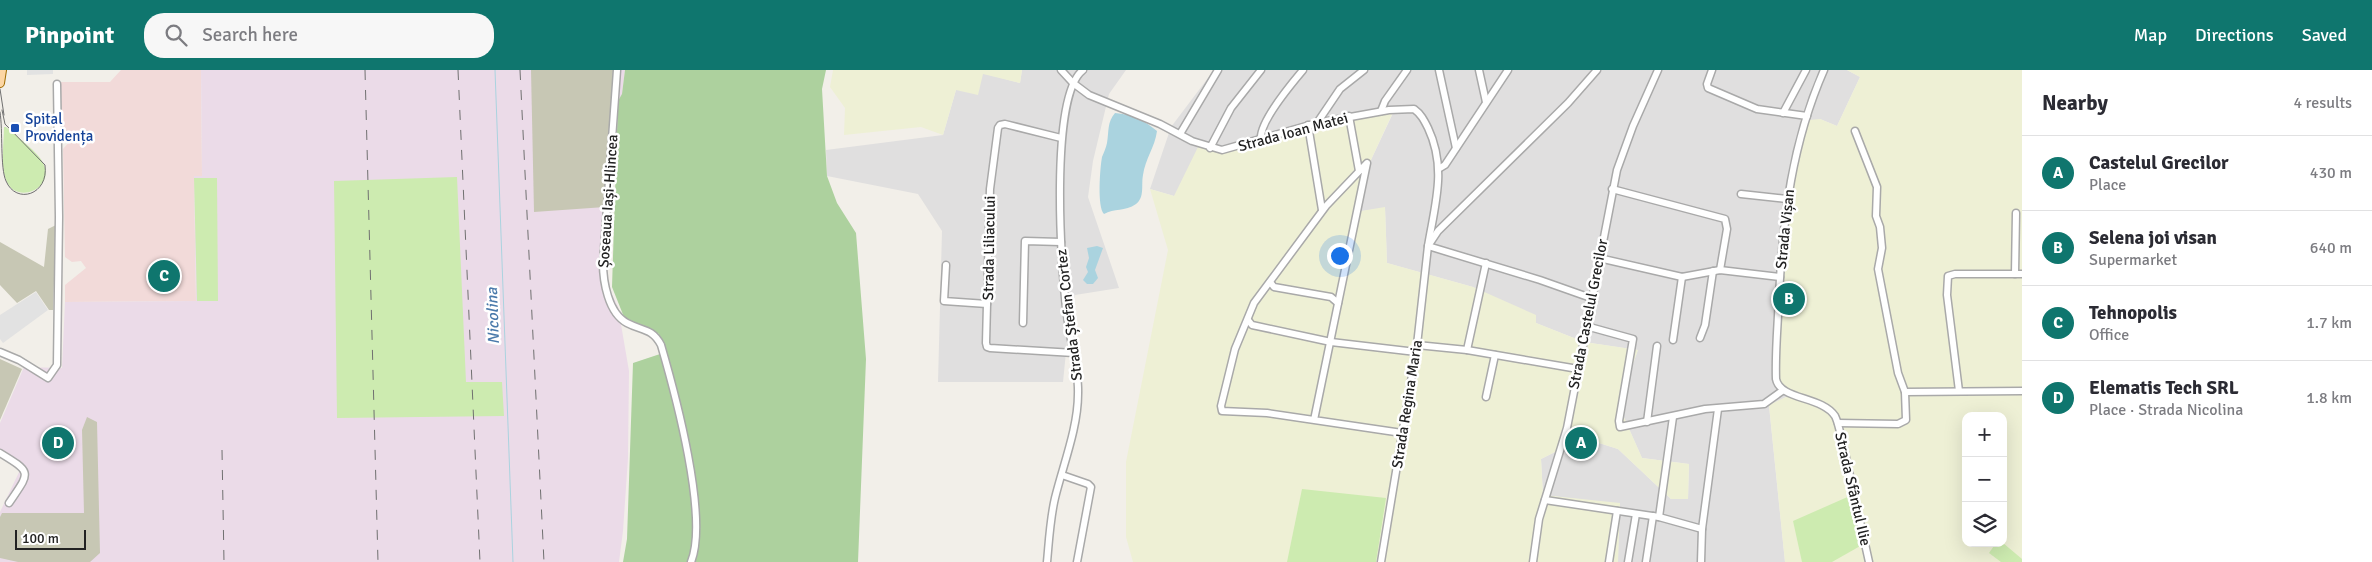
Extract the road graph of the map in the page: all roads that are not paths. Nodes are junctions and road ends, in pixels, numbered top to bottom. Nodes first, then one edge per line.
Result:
1 (2, 70) edge
2 (616, 70) edge
3 (1060, 70) edge
4 (1083, 70) edge
5 (1218, 70) edge
6 (1261, 70) edge
7 (1303, 70) edge
8 (1364, 70) edge
9 (1407, 70) edge
10 (1439, 70) edge
11 (1479, 70) edge
12 (1508, 70) edge
13 (1597, 70) edge
14 (1658, 70) edge
15 (1712, 70) edge
16 (1806, 70) edge
17 (1824, 70) edge
18 (0, 83) edge
19 (1073, 83) junction
20 (57, 84) dead end
21 (1486, 102) junction
22 (1381, 111) junction
23 (1783, 113) junction
24 (1350, 116) junction
25 (1808, 116) junction
26 (1317, 123) junction
27 (1308, 125) junction
28 (1855, 131) dead end
29 (1180, 134) junction
30 (1061, 138) junction
31 (1261, 139) junction
32 (1210, 148) junction
33 (1456, 148) junction
34 (1440, 168) junction
35 (1359, 171) junction
36 (1612, 189) junction
37 (1741, 194) dead end
38 (1787, 199) junction
39 (1322, 210) junction
40 (2016, 213) dead end
41 (1061, 242) junction
42 (1428, 246) junction
43 (1599, 258) junction
44 (1486, 263) junction
45 (946, 265) dead end
46 (1716, 271) junction
47 (2019, 274) edge
48 (1682, 276) junction
49 (1780, 277) junction
50 (1270, 282) junction
51 (1591, 298) junction
52 (1338, 303) junction
53 (988, 304) junction
54 (1248, 320) junction
55 (1023, 323) dead end
56 (1586, 326) junction
57 (1700, 338) dead end
58 (1673, 340) dead end
59 (1331, 342) junction
60 (1417, 344) junction
61 (1657, 346) dead end
62 (1467, 350) junction
63 (0, 352) edge
64 (1416, 352) junction
65 (1074, 353) junction
66 (1495, 355) junction
67 (1578, 369) junction
68 (1782, 391) junction
69 (1959, 391) junction
70 (2022, 391) edge
71 (1905, 392) junction
72 (1486, 397) dead end
73 (1718, 409) junction
74 (1673, 417) junction
75 (1314, 420) junction
76 (1647, 422) junction
77 (1838, 423) junction
78 (1402, 433) junction
79 (0, 453) edge
80 (1062, 475) junction
81 (1545, 500) junction
82 (10, 503) dead end
83 (1617, 511) junction
84 (1636, 514) junction
85 (1656, 517) junction
86 (1702, 529) junction
87 (691, 562) edge
88 (1047, 562) edge
89 (1078, 562) edge
90 (1381, 562) edge
91 (1533, 562) edge
92 (1609, 562) edge
93 (1628, 562) edge
94 (1646, 562) edge
95 (1700, 562) edge
96 (1869, 562) edge

1 - 18 main road
2 - 87 street, Șoseaua Iași-Hlincea
3 - 19 street, Strada Ioan Matei
4 - 19 street, Strada Ștefan Cortez
5 - 29 street
6 - 32 street
7 - 31 street
8 - 26 street
9 - 22 street
10 - 33 street
11 - 21 street
12 - 21 street
13 - 42 street
14 - 36 street, Strada Castelul Grecilor
15 - 23 street
16 - 23 street
17 - 25 street, Strada Vișan
19 - 29 street, Strada Ioan Matei
19 - 30 street, Strada Ștefan Cortez
20 - 63 street
21 - 33 street
22 - 24 street, Strada Ioan Matei
22 - 34 street, Strada Ioan Matei
23 - 25 street
24 - 26 street, Strada Ioan Matei
24 - 35 street
25 - 38 street, Strada Vișan
26 - 27 street, Strada Ioan Matei
27 - 31 street, Strada Ioan Matei
27 - 39 street
28 - 71 street
29 - 32 street, Strada Ioan Matei
30 - 41 street, Strada Ștefan Cortez
30 - 53 street, Strada Liliacului
31 - 32 street, Strada Ioan Matei
33 - 34 street
34 - 42 street, Strada Ioan Matei
35 - 39 street
35 - 52 street
36 - 43 street, Strada Castelul Grecilor
36 - 46 street
37 - 38 street
38 - 49 street, Strada Vișan
39 - 50 street
40 - 47 street
41 - 55 street
41 - 65 street, Strada Ștefan Cortez
42 - 44 street
42 - 60 street, Strada Regina Maria
43 - 48 street
43 - 51 street, Strada Castelul Grecilor
44 - 51 street
44 - 62 street
45 - 53 street
46 - 48 street
46 - 49 street
46 - 57 street
47 - 69 street
48 - 58 street
49 - 68 street, Strada Vișan
50 - 52 street
50 - 54 street
51 - 56 street, Strada Castelul Grecilor
52 - 59 street
53 - 65 street, Strada Liliacului
54 - 59 street
54 - 75 street
56 - 67 street, Strada Castelul Grecilor
56 - 76 street
59 - 64 street
59 - 75 street
60 - 62 street
60 - 64 street, Strada Regina Maria
61 - 76 street
62 - 66 street
64 - 78 street, Strada Regina Maria
65 - 80 street, Strada Ștefan Cortez
66 - 67 street
66 - 72 street
67 - 81 street, Strada Castelul Grecilor
68 - 73 street
68 - 77 street, Strada Sfântul Ilie
69 - 70 street
69 - 71 street
71 - 77 street
73 - 74 street
73 - 86 street
74 - 76 street
74 - 85 street
75 - 78 street
77 - 96 street, Strada Sfântul Ilie
78 - 90 street, Strada Regina Maria
79 - 82 street
80 - 88 street, Strada Ștefan Cortez
80 - 89 street
81 - 83 street
81 - 91 street, Strada Castelul Grecilor
83 - 84 street
83 - 92 street
84 - 85 street
84 - 93 street
85 - 86 street
85 - 94 street
86 - 95 street

